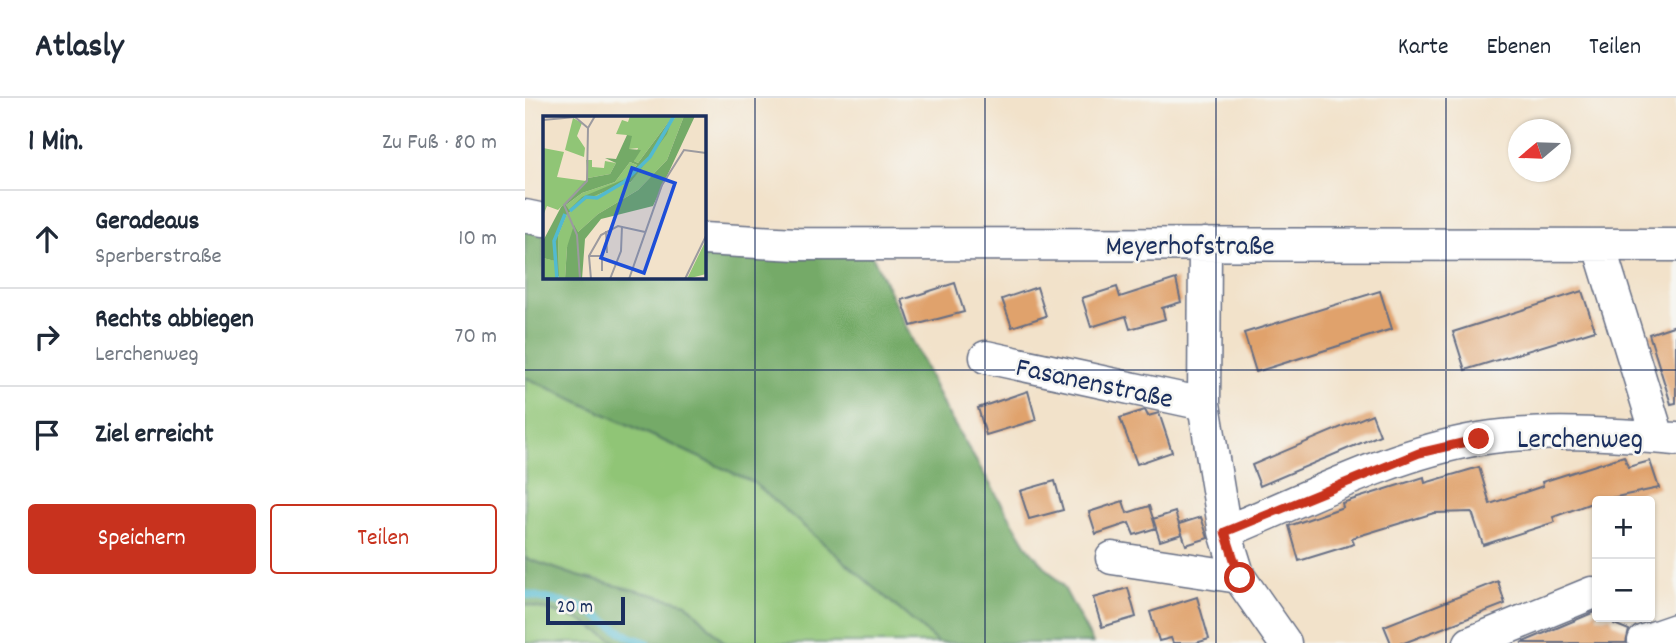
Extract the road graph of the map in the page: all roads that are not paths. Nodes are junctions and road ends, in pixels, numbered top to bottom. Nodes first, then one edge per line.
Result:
1 (525, 216) edge
2 (543, 220) edge
3 (705, 239) edge
4 (1205, 244) junction
5 (1676, 245) edge
6 (1599, 246) junction
7 (986, 357) dead end
8 (1204, 404) junction
9 (1667, 438) edge
10 (1225, 532) junction
11 (1112, 558) dead end
12 (1240, 578) junction
13 (1592, 593) edge
14 (1676, 630) edge
15 (1285, 643) edge
16 (1470, 643) edge
17 (1645, 643) edge

1 - 2 street
3 - 4 street, Meyerhofstraße
4 - 6 street, Meyerhofstraße
4 - 8 street
5 - 6 street, Meyerhofstraße
6 - 9 street, Lerchenweg
7 - 8 street, Fasanenstraße
8 - 10 street
9 - 10 street, Lerchenweg
10 - 12 street
11 - 12 street
12 - 15 street
13 - 16 street
14 - 17 street

